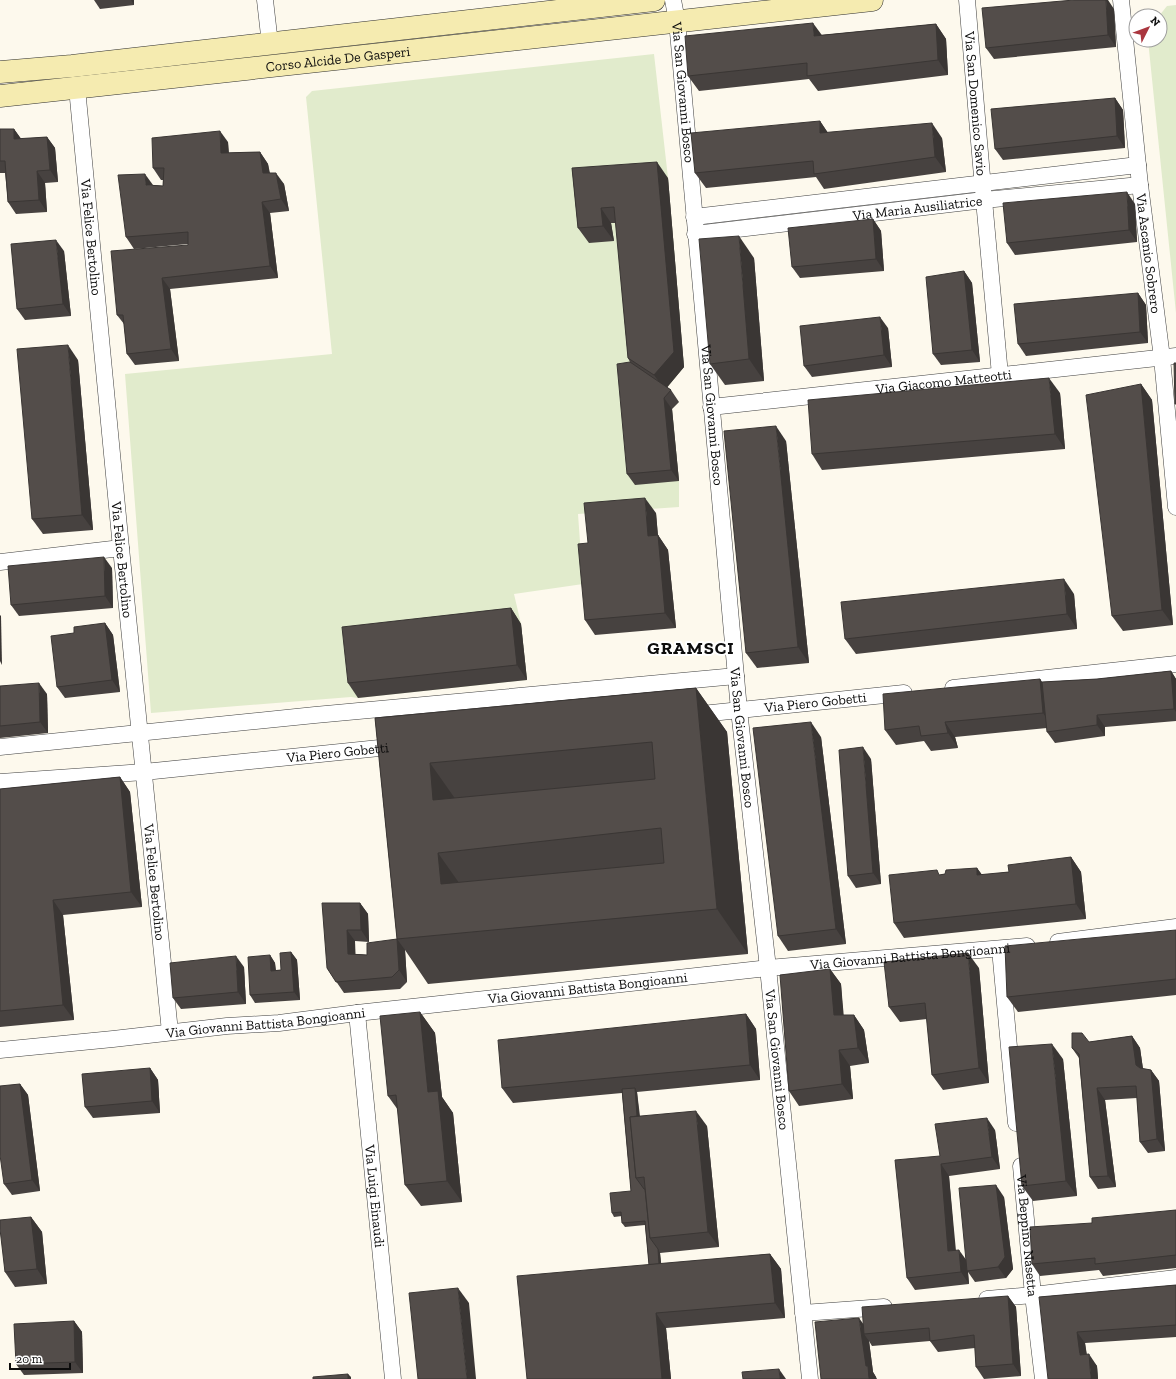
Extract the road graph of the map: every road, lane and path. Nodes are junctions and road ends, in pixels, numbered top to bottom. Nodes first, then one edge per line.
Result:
1 (265, 0) edge
2 (654, 0) edge
3 (673, 0) edge
4 (872, 0) edge
5 (967, 0) edge
6 (1120, 0) edge
7 (677, 21) junction
8 (270, 44) junction
9 (0, 72) edge
10 (77, 88) junction
11 (0, 96) edge
12 (1138, 164) junction
13 (982, 184) junction
14 (1140, 185) junction
15 (984, 200) junction
16 (694, 217) junction
17 (695, 234) junction
18 (1169, 357) edge
19 (1000, 375) junction
20 (711, 407) junction
21 (1176, 507) edge
22 (121, 548) junction
23 (0, 562) edge
24 (1176, 664) edge
25 (736, 676) junction
26 (739, 710) junction
27 (676, 717) edge
28 (140, 732) junction
29 (414, 744) edge
30 (0, 748) edge
31 (144, 772) junction
32 (0, 782) edge
33 (1176, 927) edge
34 (1000, 949) junction
35 (768, 968) junction
36 (357, 1013) junction
37 (170, 1032) junction
38 (0, 1050) edge
39 (1176, 1278) edge
40 (1033, 1295) junction
41 (969, 1300) edge
42 (898, 1305) edge
43 (803, 1313) junction
44 (393, 1379) edge
45 (810, 1379) edge
46 (1043, 1379) edge

1 - 8 street
2 - 8 main road, Corso Alcide De Gasperi
3 - 7 street, Via San Giovanni Bosco
4 - 7 main road, Corso Alcide De Gasperi
5 - 13 street, Via San Domenico Savio
6 - 12 street, Via Ascanio Sobrero
7 - 10 main road, Corso Alcide De Gasperi
7 - 16 street, Via San Giovanni Bosco
8 - 9 main road, Corso Alcide De Gasperi
10 - 11 main road, Corso Alcide De Gasperi
10 - 22 street, Via Felice Bertolino
12 - 13 street, Via Maria Ausiliatrice
12 - 14 street, Via Ascanio Sobrero
13 - 15 street, Via San Domenico Savio
13 - 16 street, Via Maria Ausiliatrice
14 - 15 street, Via Maria Ausiliatrice
14 - 18 street, Via Ascanio Sobrero
15 - 17 street, Via Maria Ausiliatrice
15 - 19 street, Via San Domenico Savio
16 - 17 street, Via San Giovanni Bosco
17 - 20 street, Via San Giovanni Bosco
18 - 19 street, Via Giacomo Matteotti
18 - 21 street, Via Ascanio Sobrero
19 - 20 street, Via Giacomo Matteotti
20 - 25 street, Via San Giovanni Bosco
22 - 23 street
22 - 28 street, Via Felice Bertolino
24 - 26 street, Via Piero Gobetti
25 - 26 street, Via San Giovanni Bosco
25 - 28 street
26 - 27 street, Via Piero Gobetti
26 - 35 street, Via San Giovanni Bosco
28 - 30 street
28 - 31 street, Via Felice Bertolino
29 - 31 street, Via Piero Gobetti
31 - 32 street, Via Piero Gobetti
31 - 37 street, Via Felice Bertolino
33 - 34 street, Via Giovanni Battista Bongioanni
34 - 35 street, Via Giovanni Battista Bongioanni
34 - 40 street, Via Beppino Nasetta
35 - 36 street, Via Giovanni Battista Bongioanni
35 - 43 street, Via San Giovanni Bosco
36 - 37 street, Via Giovanni Battista Bongioanni
36 - 44 street, Via Luigi Einaudi
37 - 38 street, Via Giovanni Battista Bongioanni
39 - 40 street
40 - 41 street
40 - 46 street, Via Beppino Nasetta
42 - 43 street
43 - 45 street, Via San Giovanni Bosco

